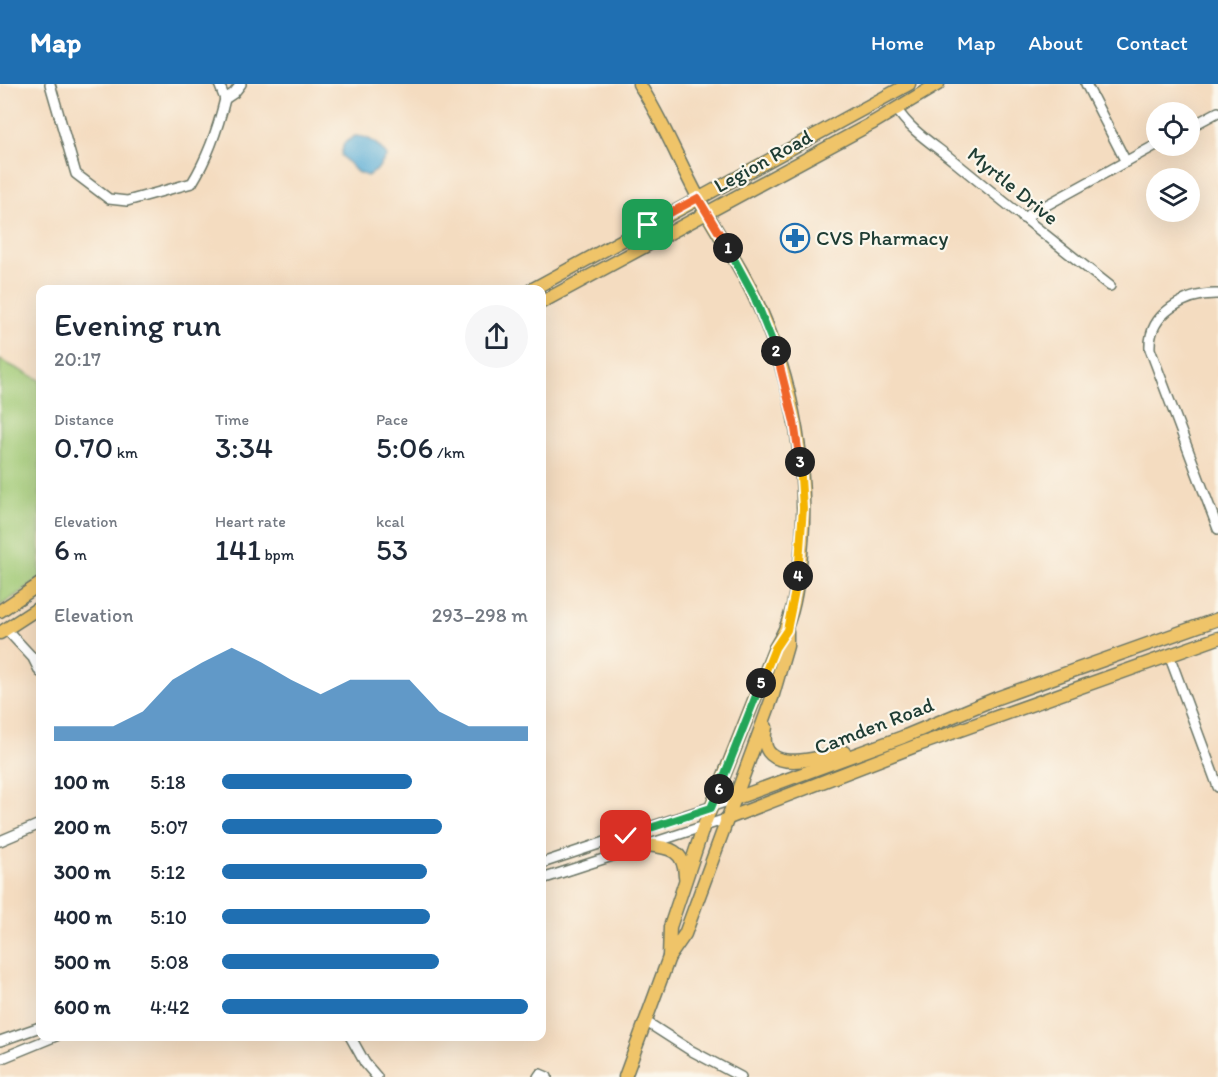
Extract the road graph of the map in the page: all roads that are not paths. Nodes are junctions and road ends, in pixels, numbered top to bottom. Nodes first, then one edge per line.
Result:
1 (50, 84) edge
2 (220, 84) edge
3 (241, 84) edge
4 (909, 84) edge
5 (938, 84) edge
6 (1086, 84) edge
7 (644, 86) edge
8 (233, 89) edge
9 (225, 99) junction
10 (897, 109) junction
11 (1218, 112) edge
12 (1200, 122) edge
13 (1146, 151) edge
14 (1126, 162) junction
15 (698, 198) junction
16 (708, 214) junction
17 (1023, 218) junction
18 (566, 270) junction
19 (540, 285) edge
20 (1110, 286) dead end
21 (546, 287) edge
22 (1218, 294) edge
23 (546, 300) edge
24 (1218, 529) edge
25 (36, 587) edge
26 (36, 609) edge
27 (0, 613) edge
28 (1218, 619) edge
29 (2, 628) edge
30 (787, 630) junction
31 (1218, 638) edge
32 (1169, 656) junction
33 (36, 664) edge
34 (772, 698) junction
35 (903, 737) junction
36 (1218, 787) edge
37 (734, 799) junction
38 (711, 808) junction
39 (726, 819) junction
40 (36, 826) edge
41 (703, 828) junction
42 (0, 841) edge
43 (646, 845) junction
44 (546, 862) edge
45 (546, 878) edge
46 (685, 882) junction
47 (669, 957) junction
48 (645, 1021) junction
49 (36, 1028) edge
50 (0, 1041) edge
51 (44, 1041) edge
52 (353, 1041) edge
53 (0, 1059) edge
54 (377, 1077) edge
55 (538, 1077) edge
56 (548, 1077) edge
57 (625, 1077) edge
58 (741, 1077) edge

1 - 9 street
2 - 9 street
3 - 8 street
4 - 15 main road, Legion Road
5 - 10 main road, Legion Road
6 - 14 street
7 - 15 main road
8 - 9 street
10 - 16 main road, Legion Road
10 - 17 street, Myrtle Drive
11 - 12 street
13 - 14 street
14 - 17 street
15 - 16 main road
15 - 18 main road, Legion Road
16 - 23 main road, Legion Road
16 - 30 main road
17 - 20 street, Myrtle Drive
18 - 19 main road, Legion Road
18 - 21 main road
22 - 24 street
25 - 27 main road
26 - 29 main road
27 - 29 main road
28 - 35 main road, Camden Road
29 - 33 street
30 - 34 main road
30 - 38 main road
31 - 32 main road, Camden Road
32 - 36 street
32 - 39 main road, Camden Road
34 - 35 main road
34 - 37 main road
35 - 37 main road, Camden Road
37 - 38 street, Camden Road
37 - 39 main road
38 - 41 main road
38 - 44 street, Camden Road
39 - 41 street, Camden Road
39 - 47 main road
40 - 42 street
41 - 43 street, Camden Road
41 - 46 main road
43 - 45 street, Camden Road
43 - 46 main road
46 - 47 main road
47 - 48 main road
48 - 57 main road
48 - 58 street
49 - 50 street
51 - 53 street
52 - 54 street
55 - 56 street

